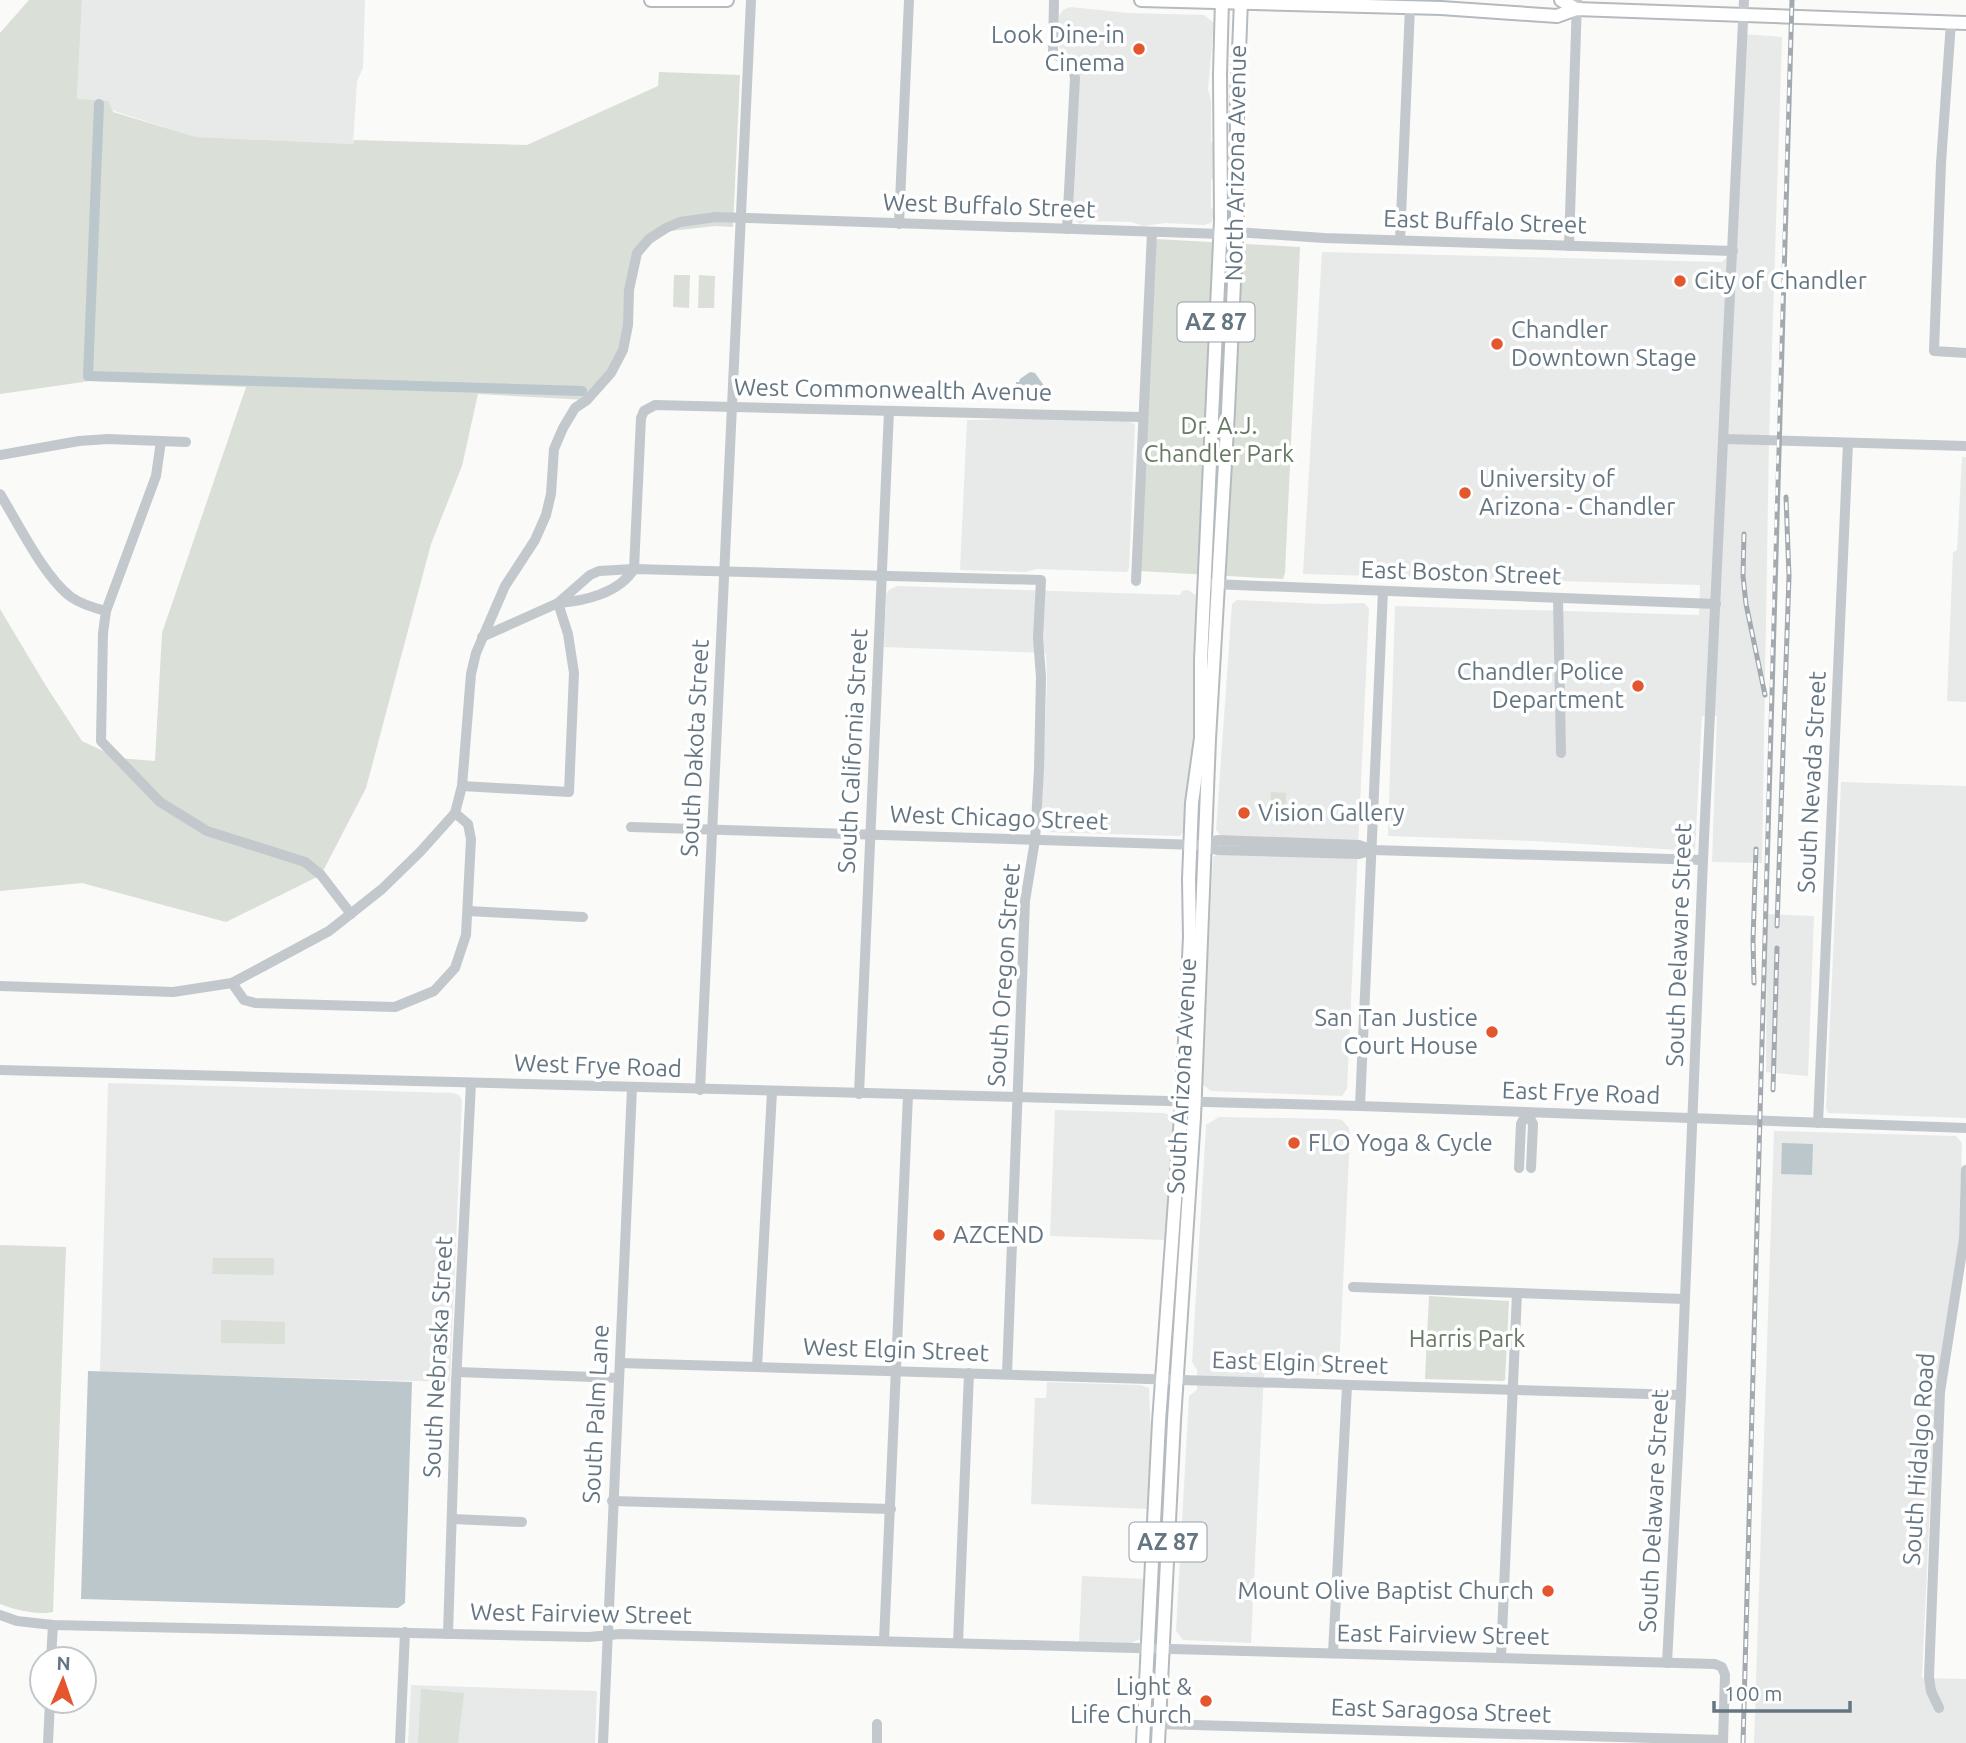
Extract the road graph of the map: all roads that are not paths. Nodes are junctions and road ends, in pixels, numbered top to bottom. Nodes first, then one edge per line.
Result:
1 (651, 0) edge
2 (727, 0) edge
3 (751, 0) edge
4 (909, 0) edge
5 (1054, 0) edge
6 (1140, 0) edge
7 (1560, 0) edge
8 (1744, 0) edge
9 (1222, 1) edge
10 (1241, 1) edge
11 (1413, 4) edge
12 (1576, 5) edge
13 (1744, 16) junction
14 (1951, 22) junction
15 (1966, 23) edge
16 (740, 219) junction
17 (899, 224) junction
18 (1067, 229) junction
19 (1152, 232) junction
20 (1236, 232) junction
21 (1221, 234) junction
22 (1400, 240) junction
23 (1569, 246) junction
24 (1733, 251) junction
25 (1966, 353) edge
26 (731, 408) junction
27 (1212, 410) joint
28 (889, 411) junction
29 (1228, 411) joint
30 (1142, 417) junction
31 (1724, 439) junction
32 (161, 441) junction
33 (186, 442) dead end
34 (1848, 443) junction
35 (1966, 446) edge
36 (0, 455) edge
37 (0, 494) edge
38 (634, 569) junction
39 (724, 571) junction
40 (881, 575) junction
41 (1136, 581) dead end
42 (1204, 583) junction
43 (1219, 584) junction
44 (1383, 591) junction
45 (1558, 598) junction
46 (558, 603) junction
47 (1716, 604) junction
48 (106, 611) junction
49 (482, 637) junction
50 (1561, 753) dead end
51 (462, 786) junction
52 (455, 813) junction
53 (631, 827) dead end
54 (712, 830) junction
55 (870, 835) junction
56 (1035, 840) junction
57 (1197, 846) junction
58 (1373, 850) junction
59 (1703, 860) junction
60 (468, 911) junction
61 (351, 914) junction
62 (583, 918) dead end
63 (232, 983) junction
64 (0, 986) edge
65 (0, 1070) edge
66 (471, 1083) junction
67 (632, 1088) junction
68 (700, 1090) junction
69 (772, 1092) junction
70 (859, 1094) junction
71 (908, 1095) junction
72 (1017, 1098) junction
73 (1188, 1103) junction
74 (1360, 1106) junction
75 (1527, 1112) junction
76 (1692, 1118) junction
77 (1818, 1123) junction
78 (1966, 1128) edge
79 (1185, 1150) junction
80 (1525, 1168) dead end
81 (1966, 1170) edge
82 (1176, 1185) junction
83 (1189, 1185) junction
84 (1353, 1287) dead end
85 (1517, 1293) junction
86 (1684, 1299) junction
87 (620, 1363) junction
88 (757, 1367) junction
89 (897, 1371) junction
90 (458, 1372) junction
91 (969, 1373) junction
92 (1007, 1374) junction
93 (619, 1378) junction
94 (1169, 1379) junction
95 (1347, 1386) junction
96 (1513, 1391) junction
97 (1681, 1395) junction
98 (612, 1501) junction
99 (891, 1509) junction
100 (452, 1519) junction
101 (522, 1521) dead end
102 (0, 1615) edge
103 (53, 1625) junction
104 (405, 1632) junction
105 (448, 1633) junction
106 (606, 1636) junction
107 (884, 1641) junction
108 (958, 1643) junction
109 (52, 1645) edge
110 (1148, 1648) junction
111 (1163, 1648) junction
112 (1333, 1653) junction
113 (1501, 1657) junction
114 (1667, 1662) junction
115 (1939, 1708) dead end
116 (49, 1715) edge
117 (877, 1724) dead end
118 (1159, 1724) junction
119 (1723, 1742) edge
120 (48, 1743) edge
121 (400, 1743) edge
122 (603, 1743) edge
123 (877, 1743) edge
124 (1143, 1743) edge
125 (1158, 1743) edge

1 - 2 main road
3 - 16 street, South Dakota Street
4 - 17 street
5 - 18 street
6 - 9 main road
7 - 12 main road
8 - 13 street, South Delaware Street
9 - 10 main road
9 - 21 main road, North Arizona Avenue / AZ 87
10 - 11 main road
10 - 20 main road, North Arizona Avenue / AZ 87
11 - 12 main road
11 - 22 street
12 - 13 main road
12 - 23 street
13 - 14 main road
13 - 24 street, South Delaware Street
14 - 15 main road
14 - 25 street
16 - 17 street, West Buffalo Street
16 - 26 street, South Dakota Street
16 - 49 street, West Buffalo Street
17 - 18 street, West Buffalo Street
18 - 19 street, West Buffalo Street
19 - 21 street, West Buffalo Street
19 - 30 street
20 - 21 street, West Buffalo Street
20 - 22 street, East Buffalo Street
20 - 29 main road, North Arizona Avenue / AZ 87
21 - 27 main road, North Arizona Avenue / AZ 87
22 - 23 street, East Buffalo Street
23 - 24 street, East Buffalo Street
24 - 31 street, South Delaware Street
26 - 28 street, West Commonwealth Avenue
26 - 38 street, West Commonwealth Avenue
26 - 39 street, South Dakota Street
27 - 42 main road, South Arizona Avenue / AZ 87
28 - 30 street, West Commonwealth Avenue
28 - 40 street, South California Street
29 - 43 main road, South Arizona Avenue / AZ 87
30 - 41 street
31 - 34 street
31 - 47 street, South Delaware Street
32 - 33 street
32 - 36 street
32 - 48 street
34 - 35 street
34 - 77 street, South Nevada Street
37 - 48 street
38 - 39 street
38 - 46 street
38 - 46 street
39 - 40 street
39 - 54 street, South Dakota Street
40 - 55 street, South California Street
40 - 56 street, South Oregon Street
42 - 43 street, East Boston Street
42 - 57 main road, South Arizona Avenue / AZ 87
43 - 44 street, East Boston Street
43 - 57 main road, South Arizona Avenue / AZ 87
44 - 45 street, East Boston Street
44 - 58 street
45 - 47 street, East Boston Street
45 - 50 street
46 - 49 street
46 - 51 street
47 - 59 street, South Delaware Street
48 - 61 street
49 - 51 street, West Buffalo Street
51 - 52 street, West Buffalo Street
52 - 60 street
52 - 61 street
53 - 54 street, West Chicago Street
54 - 55 street, West Chicago Street
54 - 68 street, South Dakota Street
55 - 56 street, West Chicago Street
55 - 70 street, South California Street
56 - 57 street, West Chicago Street
56 - 72 street, South Oregon Street
57 - 58 street, West Chicago Street
57 - 73 main road, South Arizona Avenue / AZ 87
58 - 59 street, West Chicago Street
58 - 74 street
59 - 76 street, South Delaware Street
60 - 62 street
60 - 63 street
61 - 63 street
63 - 64 street
65 - 66 street, West Frye Road
66 - 67 street, West Frye Road
66 - 90 street, South Nebraska Street
67 - 68 street, West Frye Road
67 - 87 street, South Palm Lane
68 - 69 street, West Frye Road
69 - 70 street, West Frye Road
69 - 88 street
70 - 71 street, West Frye Road
71 - 72 street, West Frye Road
71 - 89 street
72 - 73 street, West Frye Road
72 - 92 street, South Oregon Street
73 - 74 street, East Frye Road
73 - 79 main road, South Arizona Avenue / AZ 87
74 - 75 street, East Frye Road
75 - 76 street, East Frye Road
75 - 80 street
76 - 77 street, East Frye Road
76 - 86 street, South Delaware Street
77 - 78 street, East Frye Road
79 - 82 main road, South Arizona Avenue / AZ 87
79 - 83 main road, South Arizona Avenue / AZ 87
81 - 115 street, South Hidalgo Road
82 - 83 main road
82 - 94 main road, South Arizona Avenue / AZ 87
83 - 94 main road, South Arizona Avenue / AZ 87
84 - 85 street
85 - 86 street
85 - 96 street
86 - 97 street, South Delaware Street
87 - 88 street, West Elgin Street
87 - 93 street, South Palm Lane
88 - 89 street, West Elgin Street
89 - 91 street, West Elgin Street
89 - 99 street
90 - 93 street
90 - 100 street, South Nebraska Street
91 - 92 street, West Elgin Street
91 - 108 street
92 - 94 street, West Elgin Street
93 - 98 street, South Palm Lane
94 - 95 street, East Elgin Street
94 - 110 main road, South Arizona Avenue / AZ 87
94 - 111 main road, South Arizona Avenue / AZ 87
95 - 96 street, East Elgin Street
95 - 112 street
96 - 97 street, East Elgin Street
96 - 113 street
97 - 114 street, South Delaware Street
98 - 99 street
98 - 106 street, South Palm Lane
99 - 107 street
100 - 101 street
100 - 105 street, South Nebraska Street
102 - 103 street, West Fairview Street
103 - 104 street, West Fairview Street
103 - 109 street
104 - 105 street, West Fairview Street
104 - 121 street
105 - 106 street, West Fairview Street
106 - 107 street, West Fairview Street
106 - 122 street, South Palm Lane
107 - 108 street, West Fairview Street
108 - 110 street, West Fairview Street
110 - 111 street, West Fairview Street
110 - 124 main road, South Arizona Avenue / AZ 87
111 - 112 street, East Fairview Street
111 - 118 main road, South Arizona Avenue / AZ 87
112 - 113 street, East Fairview Street
113 - 114 street, East Fairview Street
114 - 119 street, East Fairview Street
116 - 120 street
117 - 123 street
118 - 119 street, East Saragosa Street
118 - 125 main road, South Arizona Avenue / AZ 87

